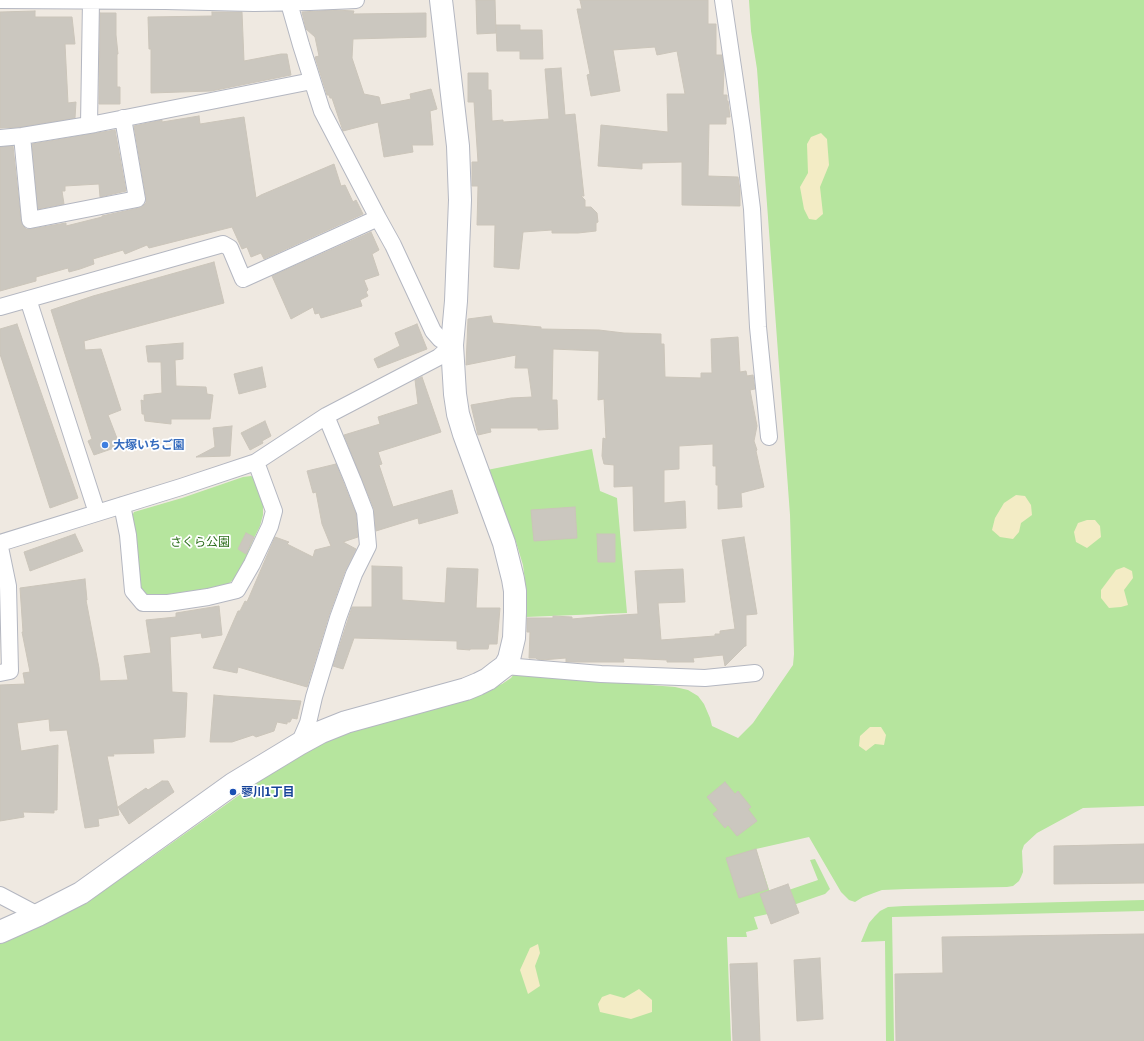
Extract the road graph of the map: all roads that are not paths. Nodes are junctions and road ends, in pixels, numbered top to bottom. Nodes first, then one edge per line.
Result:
1 (0, 0) edge
2 (91, 0) edge
3 (356, 0) edge
4 (441, 0) edge
5 (723, 0) edge
6 (289, 2) junction
7 (312, 81) junction
8 (123, 118) junction
9 (89, 125) junction
10 (22, 136) junction
11 (0, 138) edge
12 (378, 218) junction
13 (28, 299) junction
14 (0, 307) edge
15 (452, 345) junction
16 (326, 416) junction
17 (769, 437) dead end
18 (256, 462) junction
19 (122, 505) junction
20 (97, 513) junction
21 (0, 544) edge
22 (0, 547) edge
23 (4, 586) edge
24 (505, 666) junction
25 (0, 673) edge
26 (754, 673) dead end
27 (299, 744) junction
28 (0, 895) edge
29 (38, 915) junction
30 (0, 932) edge

1 - 2 street
2 - 6 street
2 - 9 street
3 - 6 street
4 - 15 street
5 - 17 street
6 - 7 street
7 - 8 street
7 - 12 street
8 - 9 street
8 - 10 street
9 - 10 street
10 - 11 street
12 - 13 street
12 - 15 street
13 - 14 street
13 - 20 street
15 - 16 street
15 - 24 street
16 - 18 street
16 - 27 street
18 - 19 street
18 - 19 street
19 - 20 street
20 - 21 street
22 - 23 street
23 - 25 street
24 - 26 street
24 - 27 street
27 - 29 street
28 - 29 street
29 - 30 street

